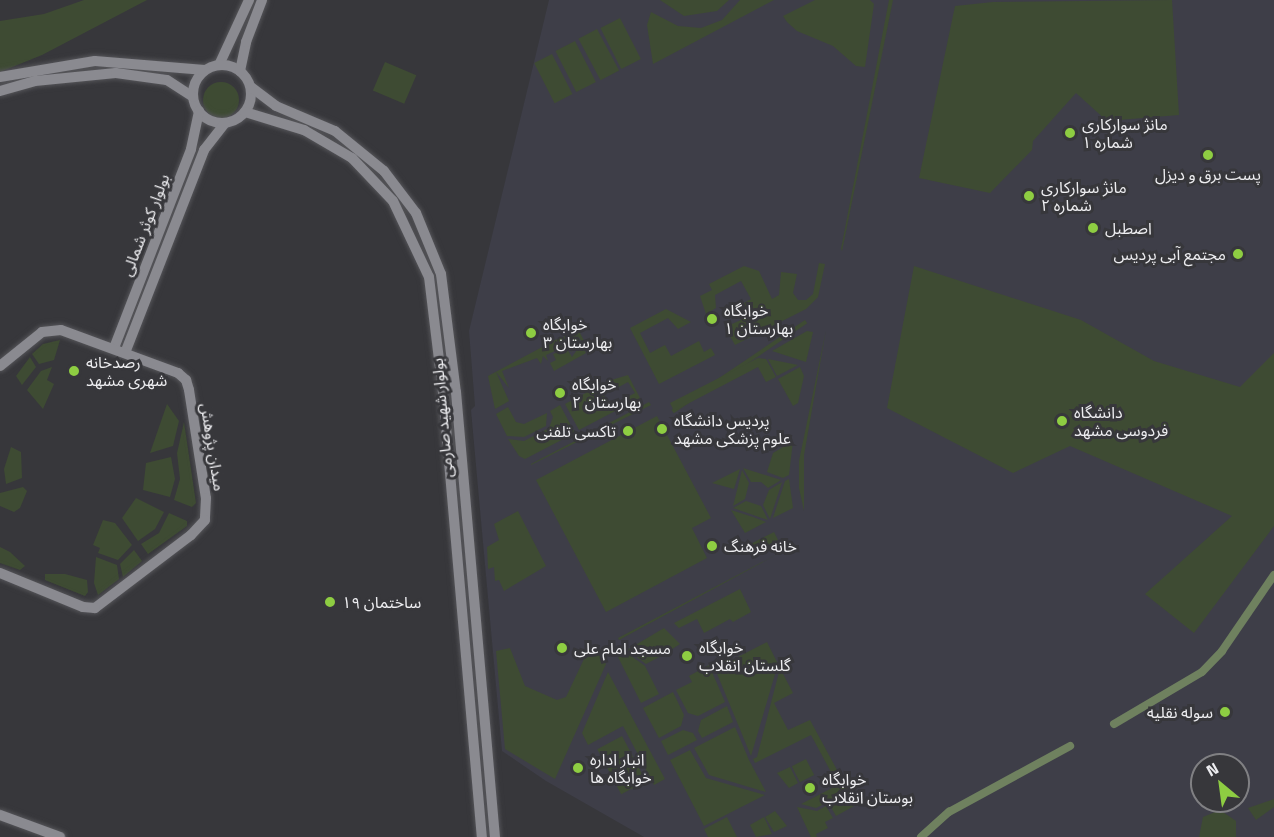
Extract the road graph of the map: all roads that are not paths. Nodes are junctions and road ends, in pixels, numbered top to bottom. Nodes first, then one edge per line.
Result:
1 (249, 0) edge
2 (262, 0) edge
3 (219, 65) junction
4 (205, 70) junction
5 (240, 71) junction
6 (0, 77) edge
7 (251, 87) junction
8 (0, 91) edge
9 (193, 97) junction
10 (198, 111) junction
11 (245, 112) junction
12 (225, 123) junction
13 (114, 348) junction
14 (126, 352) junction
15 (0, 366) edge
16 (456, 392) junction
17 (443, 393) junction
18 (0, 573) edge
19 (0, 814) edge
20 (60, 837) edge
21 (482, 837) edge
22 (495, 837) edge

1 - 3 main road
2 - 5 main road
3 - 4 main road
3 - 5 main road
4 - 6 main road
4 - 9 main road
5 - 7 main road
7 - 11 main road
7 - 16 main road, بولوار شهید صارمی
8 - 9 main road
9 - 10 main road
10 - 12 main road
10 - 13 main road, بولوار کوثر شمالی
11 - 12 main road
11 - 17 main road, بولوار شهید صارمی
12 - 14 main road, بولوار کوثر شمالی
13 - 14 main road, میدان پژوهش
13 - 15 main road, میدان پژوهش
14 - 18 main road, میدان پژوهش
16 - 17 main road
16 - 22 main road, بولوار شهید صارمی
17 - 21 main road, بولوار شهید صارمی
19 - 20 main road

